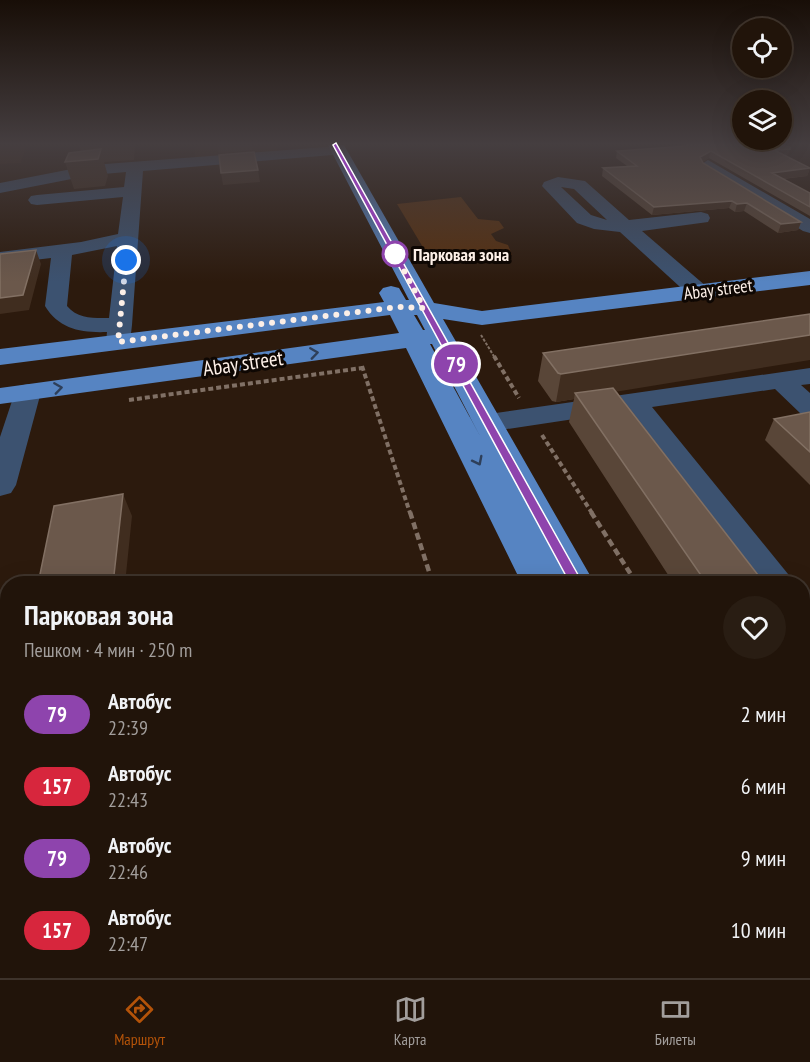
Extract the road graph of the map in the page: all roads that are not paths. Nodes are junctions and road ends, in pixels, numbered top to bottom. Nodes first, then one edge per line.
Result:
1 (132, 191) joint
2 (348, 191) edge
3 (355, 191) edge
4 (750, 191) edge
5 (0, 203) edge
6 (701, 218) dead end
7 (810, 227) edge
8 (128, 238) junction
9 (62, 250) junction
10 (0, 258) edge
11 (810, 278) edge
12 (699, 292) junction
13 (398, 307) junction
14 (424, 308) junction
15 (478, 320) junction
16 (119, 334) junction
17 (428, 337) junction
18 (0, 357) edge
19 (810, 376) edge
20 (780, 380) junction
21 (27, 392) junction
22 (0, 396) edge
23 (633, 401) junction
24 (810, 407) edge
25 (475, 425) junction
26 (0, 485) edge
27 (538, 576) edge
28 (571, 576) edge
29 (769, 576) edge

1 - 5 lane
1 - 8 lane
2 - 13 main road
3 - 14 main road
4 - 7 lane
6 - 12 lane
8 - 9 lane
8 - 16 lane
9 - 10 lane
9 - 16 lane
11 - 12 main road, Abay street
12 - 15 main road, Abay street
13 - 14 main road, Abay street
13 - 16 main road, Abay street
13 - 17 main road
14 - 15 main road, Abay street
14 - 17 main road
15 - 17 main road, Abay street
16 - 18 main road, Abay street
21 -> 17 main road, Abay street
17 - 25 main road
19 - 20 lane
20 - 23 lane
20 - 24 lane
21 - 22 main road, Abay street
21 - 26 lane
23 - 25 lane
23 - 29 lane
25 -> 27 main road
25 - 28 main road

